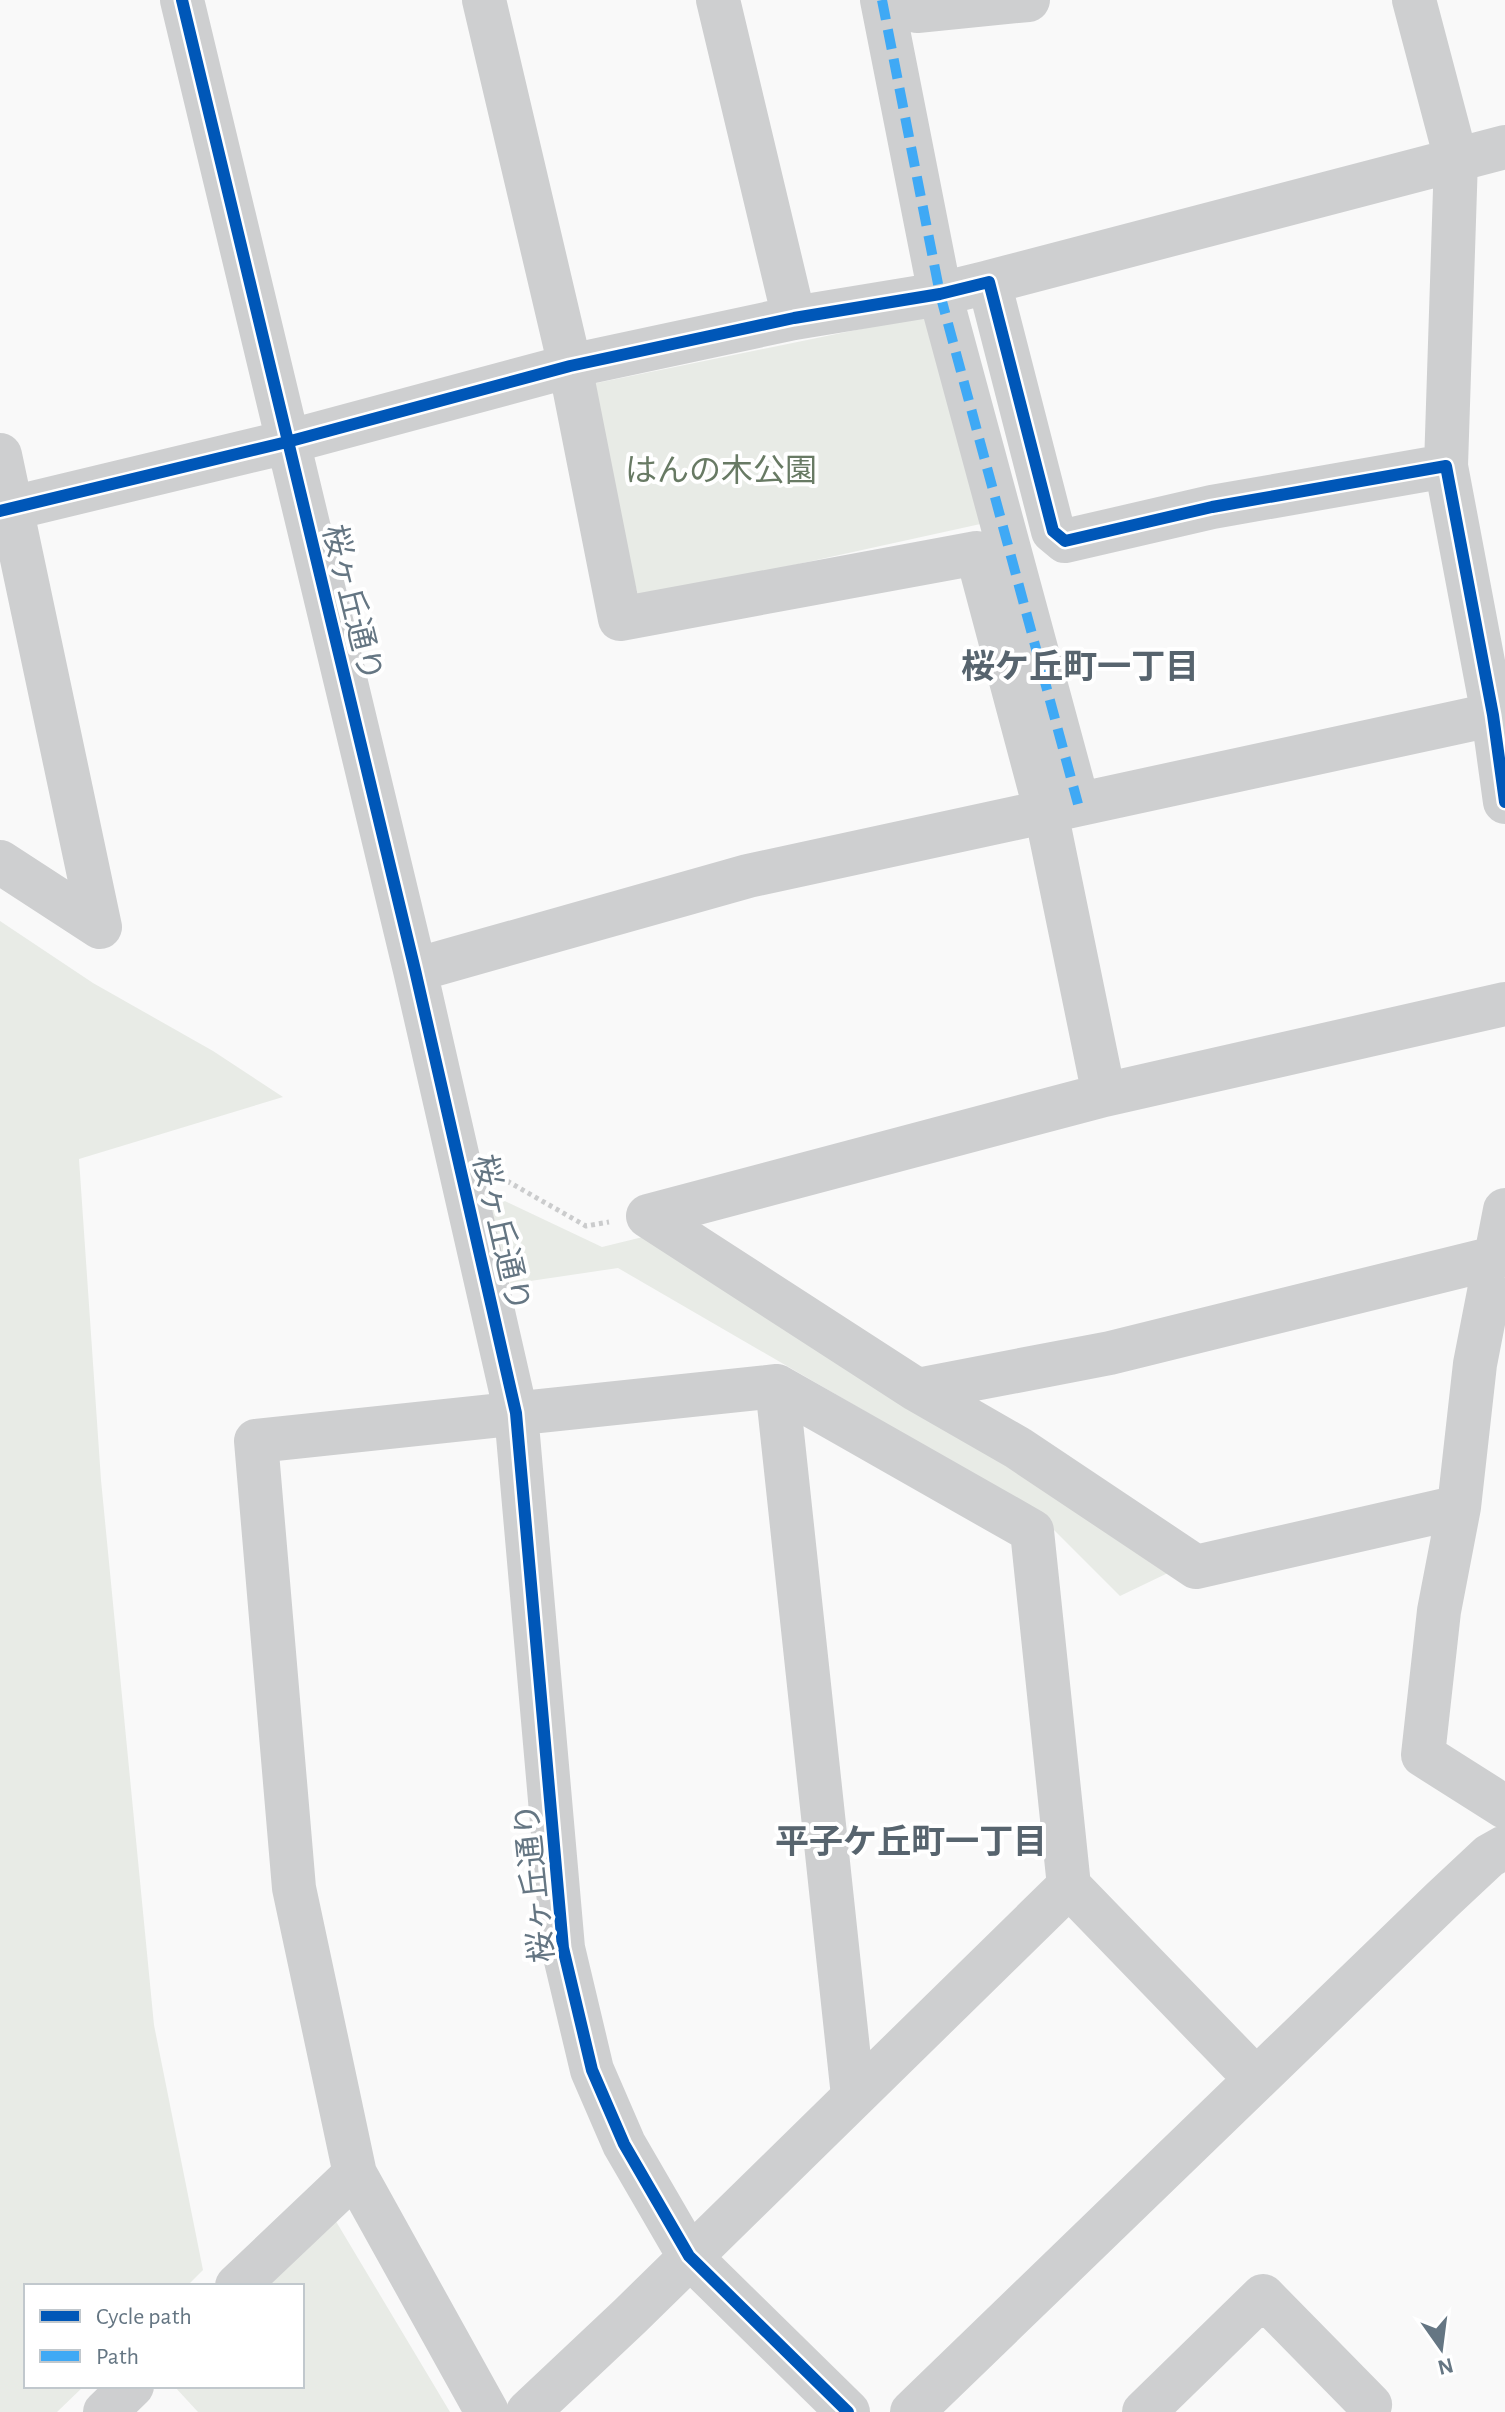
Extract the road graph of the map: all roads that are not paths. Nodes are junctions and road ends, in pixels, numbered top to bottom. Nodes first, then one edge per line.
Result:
1 (182, 0) edge
2 (484, 0) edge
3 (718, 0) edge
4 (882, 0) edge
5 (916, 0) edge
6 (1028, 0) edge
7 (1414, 0) edge
8 (1505, 147) edge
9 (1456, 159) junction
10 (989, 282) junction
11 (940, 294) junction
12 (794, 318) junction
13 (570, 366) junction
14 (287, 442) junction
15 (0, 455) edge
16 (1446, 466) junction
17 (6, 510) edge
18 (1499, 713) edge
19 (1505, 802) edge
20 (1062, 808) junction
21 (0, 862) edge
22 (415, 970) junction
23 (1505, 1004) edge
24 (1104, 1095) junction
25 (1505, 1210) edge
26 (1498, 1257) junction
27 (777, 1386) junction
28 (917, 1390) junction
29 (516, 1413) junction
30 (1459, 1507) junction
31 (1505, 1807) edge
32 (1505, 1847) edge
33 (1069, 1886) junction
34 (1256, 2079) junction
35 (853, 2096) junction
36 (355, 2174) junction
37 (689, 2256) junction
38 (239, 2284) edge
39 (130, 2388) edge
40 (105, 2412) edge
41 (487, 2412) edge
42 (528, 2412) edge
43 (848, 2412) edge
44 (912, 2412) edge
45 (1144, 2412) edge
46 (1368, 2412) edge

1 - 14 street, 桜ヶ丘通り
2 - 13 street
3 - 12 street
4 - 11 street
5 - 6 street
7 - 9 street
8 - 9 street
9 - 10 street
9 - 16 street
10 - 11 street
10 - 16 street
11 - 12 street
11 - 20 street
12 - 13 street
13 - 14 street
13 - 20 street
14 - 17 street
14 - 22 street, 桜ヶ丘通り
15 - 17 street
16 - 18 street
17 - 21 street
18 - 19 street
18 - 20 street
20 - 22 street
20 - 24 street
22 - 29 street, 桜ヶ丘通り
23 - 24 street
24 - 28 street
25 - 26 street
26 - 28 street
26 - 30 street
27 - 29 street
27 - 33 street
27 - 35 street
28 - 30 street
29 - 36 street
29 - 37 street, 桜ヶ丘通り
30 - 31 street
32 - 34 street
33 - 34 street
33 - 35 street
34 - 44 street
35 - 37 street
36 - 38 street
36 - 41 street
37 - 42 street
37 - 43 street, 桜ヶ丘通り
39 - 40 street
45 - 46 street

